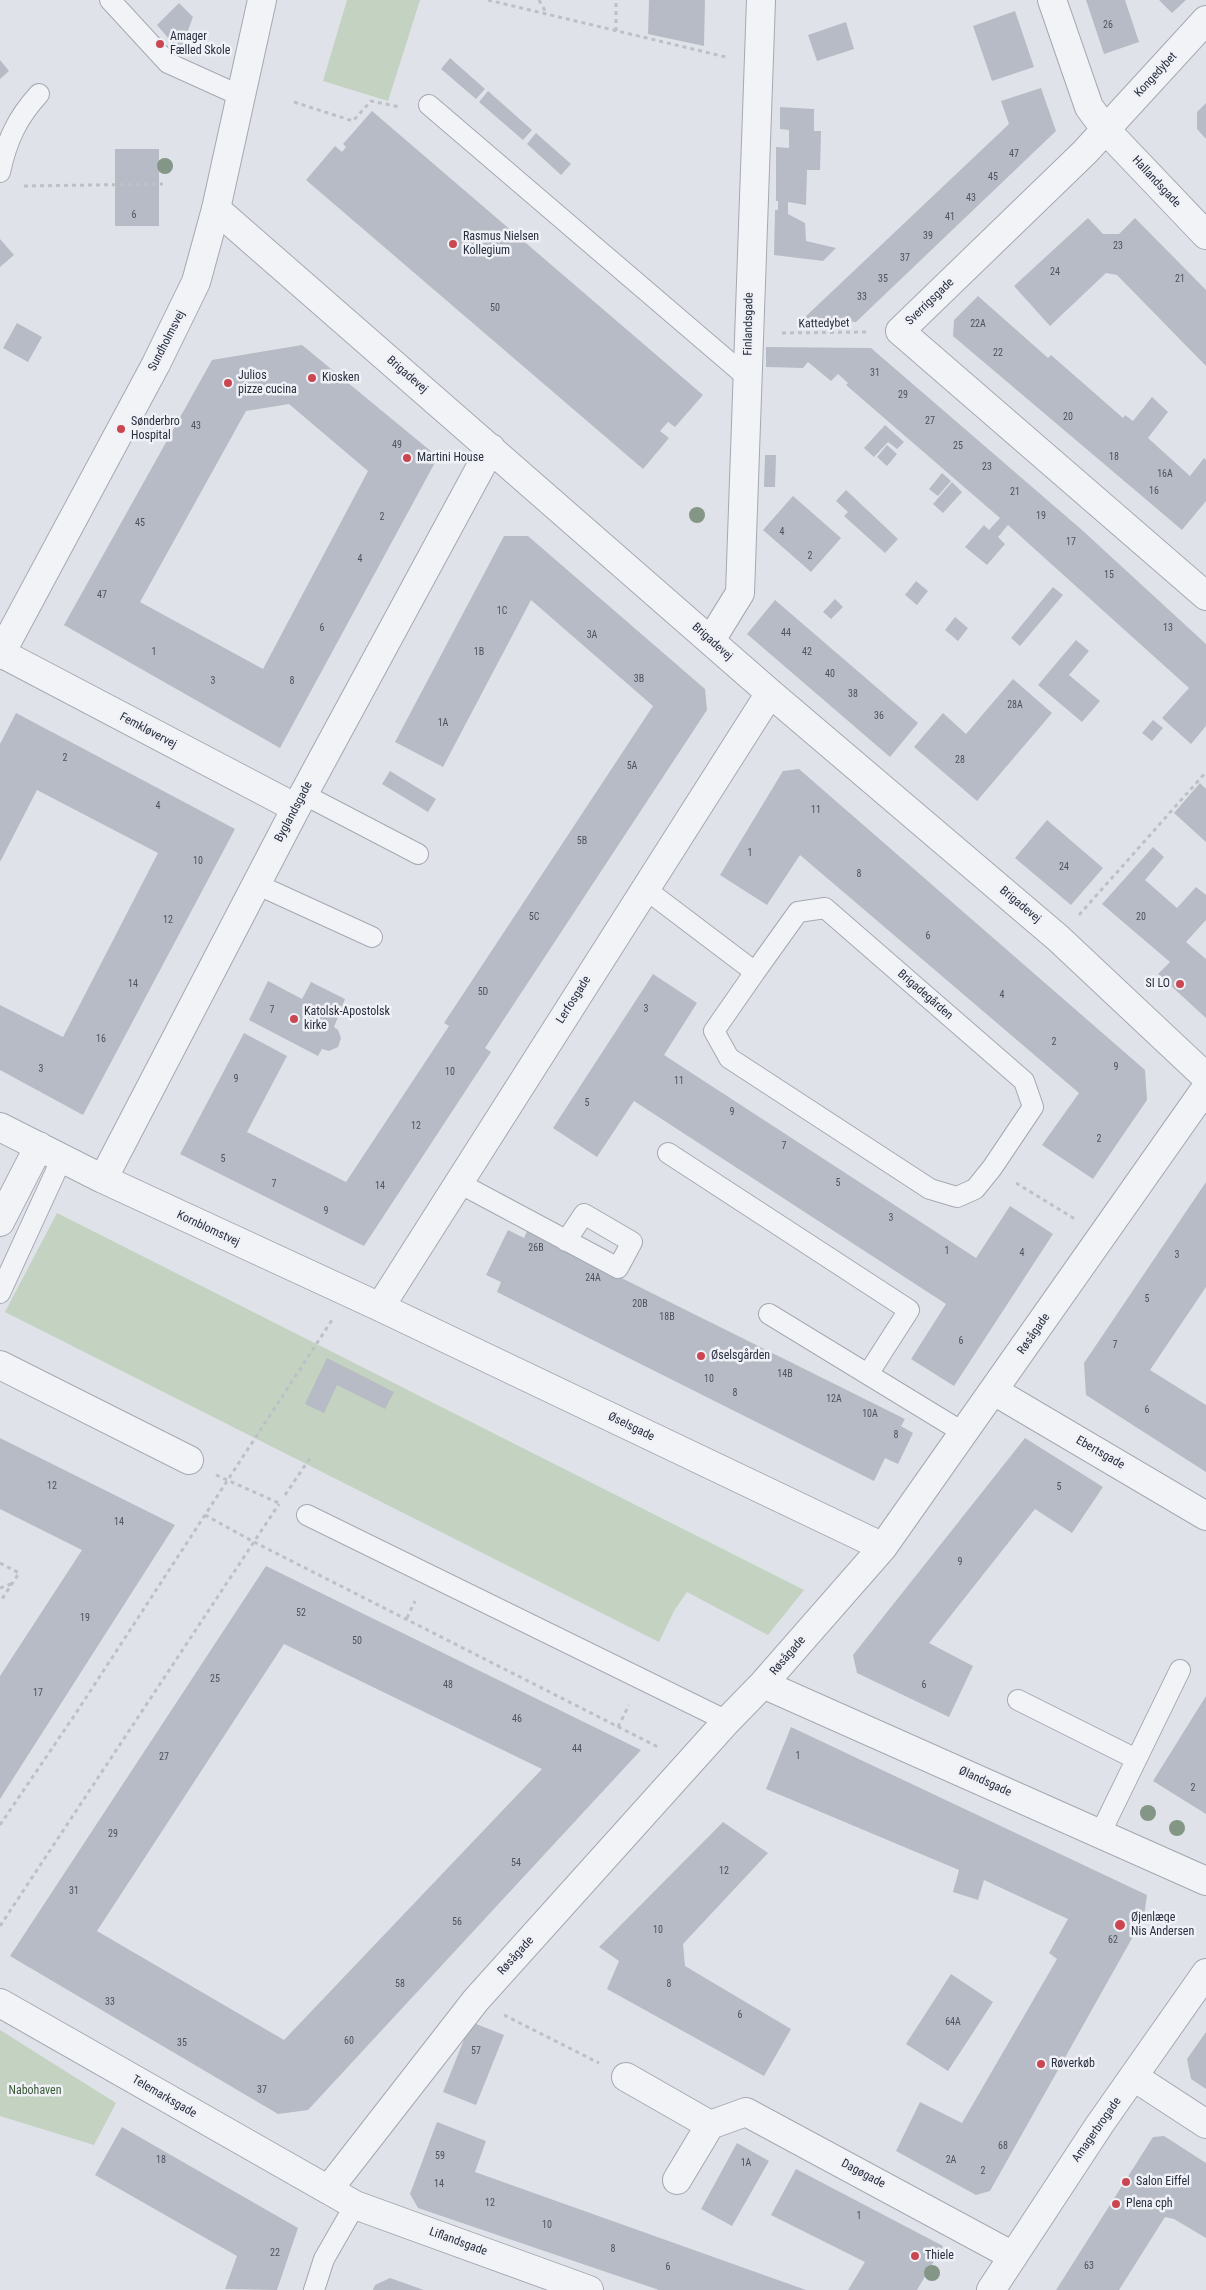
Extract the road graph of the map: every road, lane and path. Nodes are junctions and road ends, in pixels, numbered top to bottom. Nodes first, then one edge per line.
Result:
1 (110, 0) edge
2 (262, 0) edge
3 (488, 0) edge
4 (539, 0) edge
5 (616, 0) edge
6 (760, 0) edge
7 (1052, 0) edge
8 (548, 15) junction
9 (1206, 20) edge
10 (616, 31) junction
11 (734, 59) dead end
12 (39, 94) dead end
13 (241, 96) junction
14 (294, 102) dead end
15 (429, 105) joint
16 (1105, 130) junction
17 (0, 172) edge
18 (163, 184) dead end
19 (20, 187) dead end
20 (216, 209) junction
21 (1206, 235) edge
22 (900, 331) junction
23 (749, 336) junction
24 (748, 378) junction
25 (491, 448) junction
26 (1206, 596) edge
27 (712, 640) junction
28 (1, 654) edge
29 (770, 693) junction
30 (1206, 772) edge
31 (299, 801) junction
32 (418, 854) dead end
33 (256, 884) junction
34 (644, 888) junction
35 (372, 937) dead end
36 (1058, 938) junction
37 (755, 972) junction
38 (1206, 1077) edge
39 (1206, 1088) edge
40 (0, 1127) edge
41 (50, 1152) junction
42 (668, 1153) dead end
43 (992, 1168) junction
44 (103, 1179) junction
45 (458, 1183) junction
46 (0, 1222) edge
47 (1102, 1236) junction
48 (566, 1241) dead end
49 (0, 1293) edge
50 (349, 1294) junction
51 (380, 1307) junction
52 (769, 1314) dead end
53 (0, 1365) edge
54 (868, 1374) junction
55 (994, 1391) junction
56 (964, 1433) junction
57 (310, 1458) dead end
58 (189, 1460) joint
59 (227, 1481) junction
60 (280, 1503) junction
61 (205, 1515) junction
62 (307, 1515) joint
63 (1206, 1516) edge
64 (254, 1542) junction
65 (883, 1547) junction
66 (0, 1563) edge
67 (12, 1584) junction
68 (0, 1588) edge
69 (0, 1602) edge
70 (1180, 1670) dead end
71 (763, 1684) junction
72 (1018, 1700) dead end
73 (727, 1721) junction
74 (666, 1751) dead end
75 (1136, 1759) junction
76 (0, 1825) edge
77 (1100, 1834) junction
78 (1206, 1881) edge
79 (0, 1926) edge
80 (1206, 1973) edge
81 (476, 2000) junction
82 (0, 2003) edge
83 (626, 2076) joint
84 (1134, 2077) junction
85 (1206, 2124) edge
86 (710, 2126) junction
87 (677, 2180) dead end
88 (328, 2190) junction
89 (355, 2205) junction
90 (1013, 2256) junction
91 (314, 2290) edge
92 (590, 2290) edge
93 (991, 2290) edge

1 - 13 lane
2 - 13 street, Sundholmsvej
3 - 8 path
4 - 8 path
5 - 10 path
6 - 23 street, Finlandsgade
7 - 16 street
8 - 10 path
9 - 16 street, Kongedybet
10 - 11 path
12 - 17 lane
13 - 20 street, Sundholmsvej
14 - 15 path
15 - 24 lane
16 - 21 street, Hallandsgade
16 - 22 street, Sverrigsgade
18 - 19 path
20 - 25 street, Brigadevej
20 - 28 street, Sundholmsvej
22 - 23 path, Kattedybet
22 - 26 street, Sverrigsgade
23 - 24 street, Finlandsgade
24 - 27 street, Finlandsgade
25 - 27 street, Brigadevej
25 - 31 street, Byglandsgade
27 - 29 street, Brigadevej
28 - 31 street, Femkløvervej
29 - 34 street, Lerfosgade
29 - 36 street, Brigadevej
30 - 36 path
31 - 32 lane
31 - 33 street, Byglandsgade
33 - 35 lane
33 - 44 street, Byglandsgade
34 - 37 lane
34 - 45 street, Lerfosgade
36 - 38 street, Brigadevej
37 - 43 lane, Brigadegården
37 - 43 lane, Brigadegården
39 - 47 street, Røsågade
40 - 41 street, Kornblomstvej
41 - 44 street, Kornblomstvej
41 - 46 street
41 - 49 lane
42 - 54 lane
43 - 47 path
44 - 50 street, Kornblomstvej
45 - 48 lane
45 - 51 street, Lerfosgade
47 - 55 street, Røsågade
50 - 51 street, Kornblomstvej
50 - 59 path
51 - 65 street, Øselsgade
52 - 54 lane
53 - 58 street
54 - 56 lane
55 - 56 street, Røsågade
55 - 63 street, Ebertsgade
56 - 65 street, Røsågade
57 - 60 path
58 - 59 path
59 - 60 path
59 - 61 path
60 - 62 path
60 - 64 path
61 - 64 path
61 - 76 path
62 - 73 lane
64 - 74 path
64 - 79 path
65 - 71 street, Røsågade
66 - 67 path
67 - 68 path
67 - 69 path
70 - 75 lane
71 - 73 street, Røsågade
71 - 77 street, Ølandsgade
72 - 75 lane
73 - 81 street, Røsågade
75 - 77 lane
77 - 78 street, Ølandsgade
80 - 84 street, Amagerbrogade
81 - 83 path
81 - 88 street, Røsågade
82 - 88 street, Telemarksgade
83 - 86 street
84 - 85 street
84 - 90 street, Amagerbrogade
86 - 87 street
86 - 90 street, Dagøgade
88 - 89 street, Liflandsgade
89 - 91 lane
89 - 92 street, Liflandsgade
90 - 93 street, Amagerbrogade

